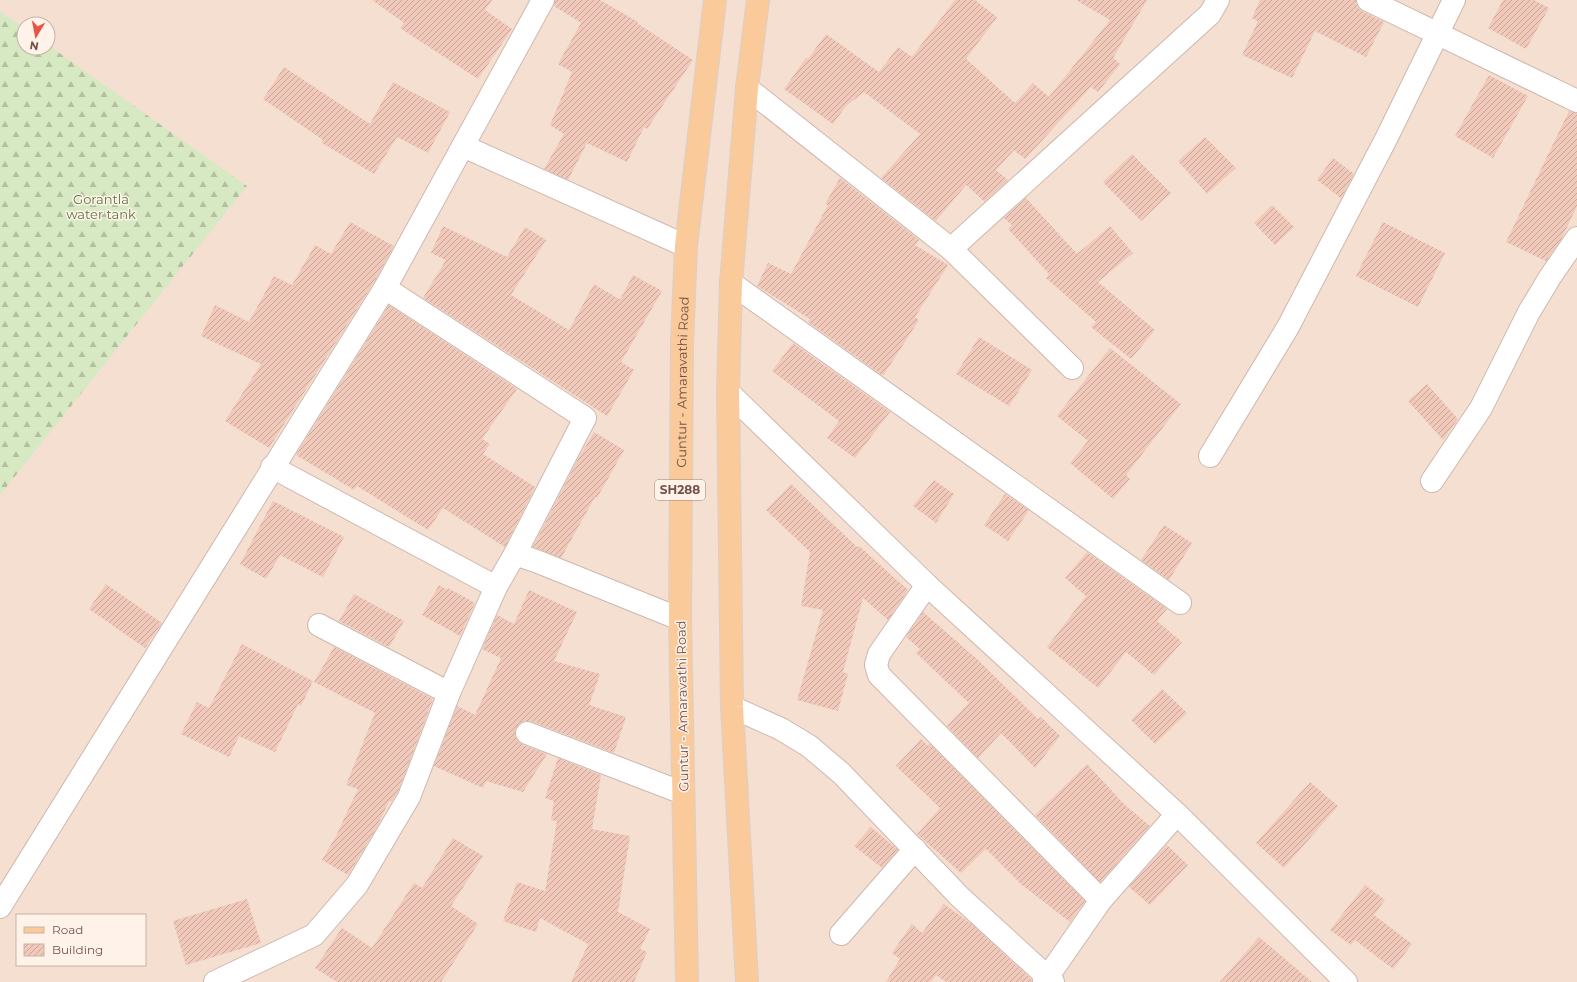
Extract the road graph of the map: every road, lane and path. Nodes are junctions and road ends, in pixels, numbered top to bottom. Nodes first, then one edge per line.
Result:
1 (543, 0) edge
2 (714, 0) edge
3 (758, 0) edge
4 (1218, 0) edge
5 (1368, 0) edge
6 (1454, 0) edge
7 (1437, 33) junction
8 (747, 88) junction
9 (1577, 101) edge
10 (463, 146) junction
11 (1577, 238) edge
12 (686, 246) junction
13 (951, 249) junction
14 (731, 283) junction
15 (385, 288) junction
16 (1072, 368) dead end
17 (728, 392) junction
18 (1210, 456) dead end
19 (272, 468) junction
20 (1432, 481) dead end
21 (515, 554) junction
22 (927, 585) junction
23 (496, 587) junction
24 (1180, 603) dead end
25 (680, 619) junction
26 (318, 625) dead end
27 (449, 693) junction
28 (732, 707) junction
29 (527, 733) dead end
30 (683, 792) junction
31 (1177, 814) junction
32 (915, 849) junction
33 (1101, 900) junction
34 (0, 907) edge
35 (842, 934) dead end
36 (1048, 980) edge
37 (215, 982) edge
38 (687, 982) edge
39 (747, 982) edge
40 (1346, 982) edge

1 - 10 street
2 - 12 main road, Guntur - Amaravathi Road / SH288
3 - 8 main road
4 - 13 street
5 - 7 street
6 - 7 street
7 - 9 street
7 - 18 street
8 - 13 street
8 - 14 main road
10 - 12 street
10 - 15 street
11 - 20 street
12 - 25 main road, Guntur - Amaravathi Road / SH288
13 - 16 street
14 - 17 main road
14 - 24 street
15 - 19 street
15 - 21 street
17 - 22 street
17 - 28 main road
19 - 23 street
19 - 34 street
21 - 23 street
21 - 25 street
22 - 31 street
22 - 33 street
23 - 27 street
25 - 30 main road, Guntur - Amaravathi Road / SH288
26 - 27 street
27 - 37 street
28 - 32 street
28 - 39 main road
29 - 30 street
30 - 38 main road, Guntur - Amaravathi Road / SH288
31 - 33 street
31 - 40 street
32 - 35 street
32 - 36 street
33 - 36 street

